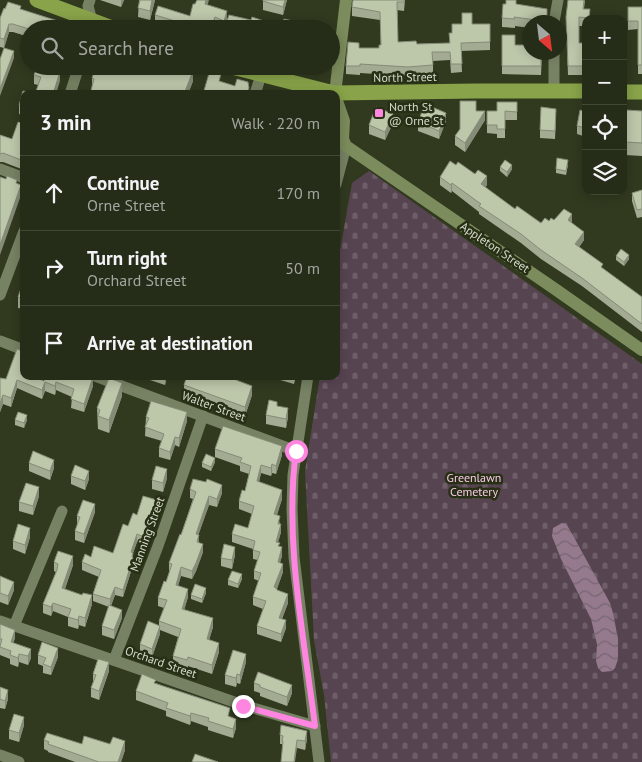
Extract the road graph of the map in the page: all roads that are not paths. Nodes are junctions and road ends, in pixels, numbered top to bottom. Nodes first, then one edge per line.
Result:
1 (37, 0) edge
2 (90, 0) edge
3 (346, 0) edge
4 (558, 0) edge
5 (555, 15) edge
6 (80, 20) edge
7 (90, 20) edge
8 (340, 51) edge
9 (554, 60) edge
10 (75, 75) edge
11 (261, 75) joint
12 (337, 75) edge
13 (71, 90) edge
14 (256, 90) edge
15 (310, 90) edge
16 (335, 90) edge
17 (554, 91) junction
18 (582, 92) edge
19 (627, 92) edge
20 (642, 92) edge
21 (340, 93) edge
22 (340, 110) edge
23 (346, 146) junction
24 (0, 169) edge
25 (340, 169) edge
26 (20, 176) edge
27 (20, 242) edge
28 (0, 295) edge
29 (0, 341) edge
30 (20, 348) edge
31 (642, 350) edge
32 (106, 380) edge
33 (307, 380) edge
34 (203, 416) junction
35 (296, 451) junction
36 (62, 511) dead end
37 (0, 621) edge
38 (14, 626) junction
39 (114, 660) junction
40 (315, 726) junction
41 (0, 755) edge
42 (19, 762) edge
43 (319, 762) edge

1 - 6 highway
2 - 7 street
3 - 8 street
4 - 5 street
9 - 17 street
10 - 13 street
11 - 14 street
11 - 15 highway, North Street
12 - 16 street
17 - 18 highway, North Street
17 - 21 highway, North Street
19 - 20 highway
22 - 23 street
23 - 25 street
23 - 31 street, Appleton Street
24 - 26 street
27 - 28 street
29 - 30 street
32 - 34 street, Walter Street
33 - 35 street
34 - 35 street, Walter Street
34 - 39 street, Manning Street
35 - 40 street
36 - 38 street
37 - 38 street, Orchard Street
38 - 39 street, Orchard Street
39 - 40 street, Orchard Street
40 - 43 street
41 - 42 street

